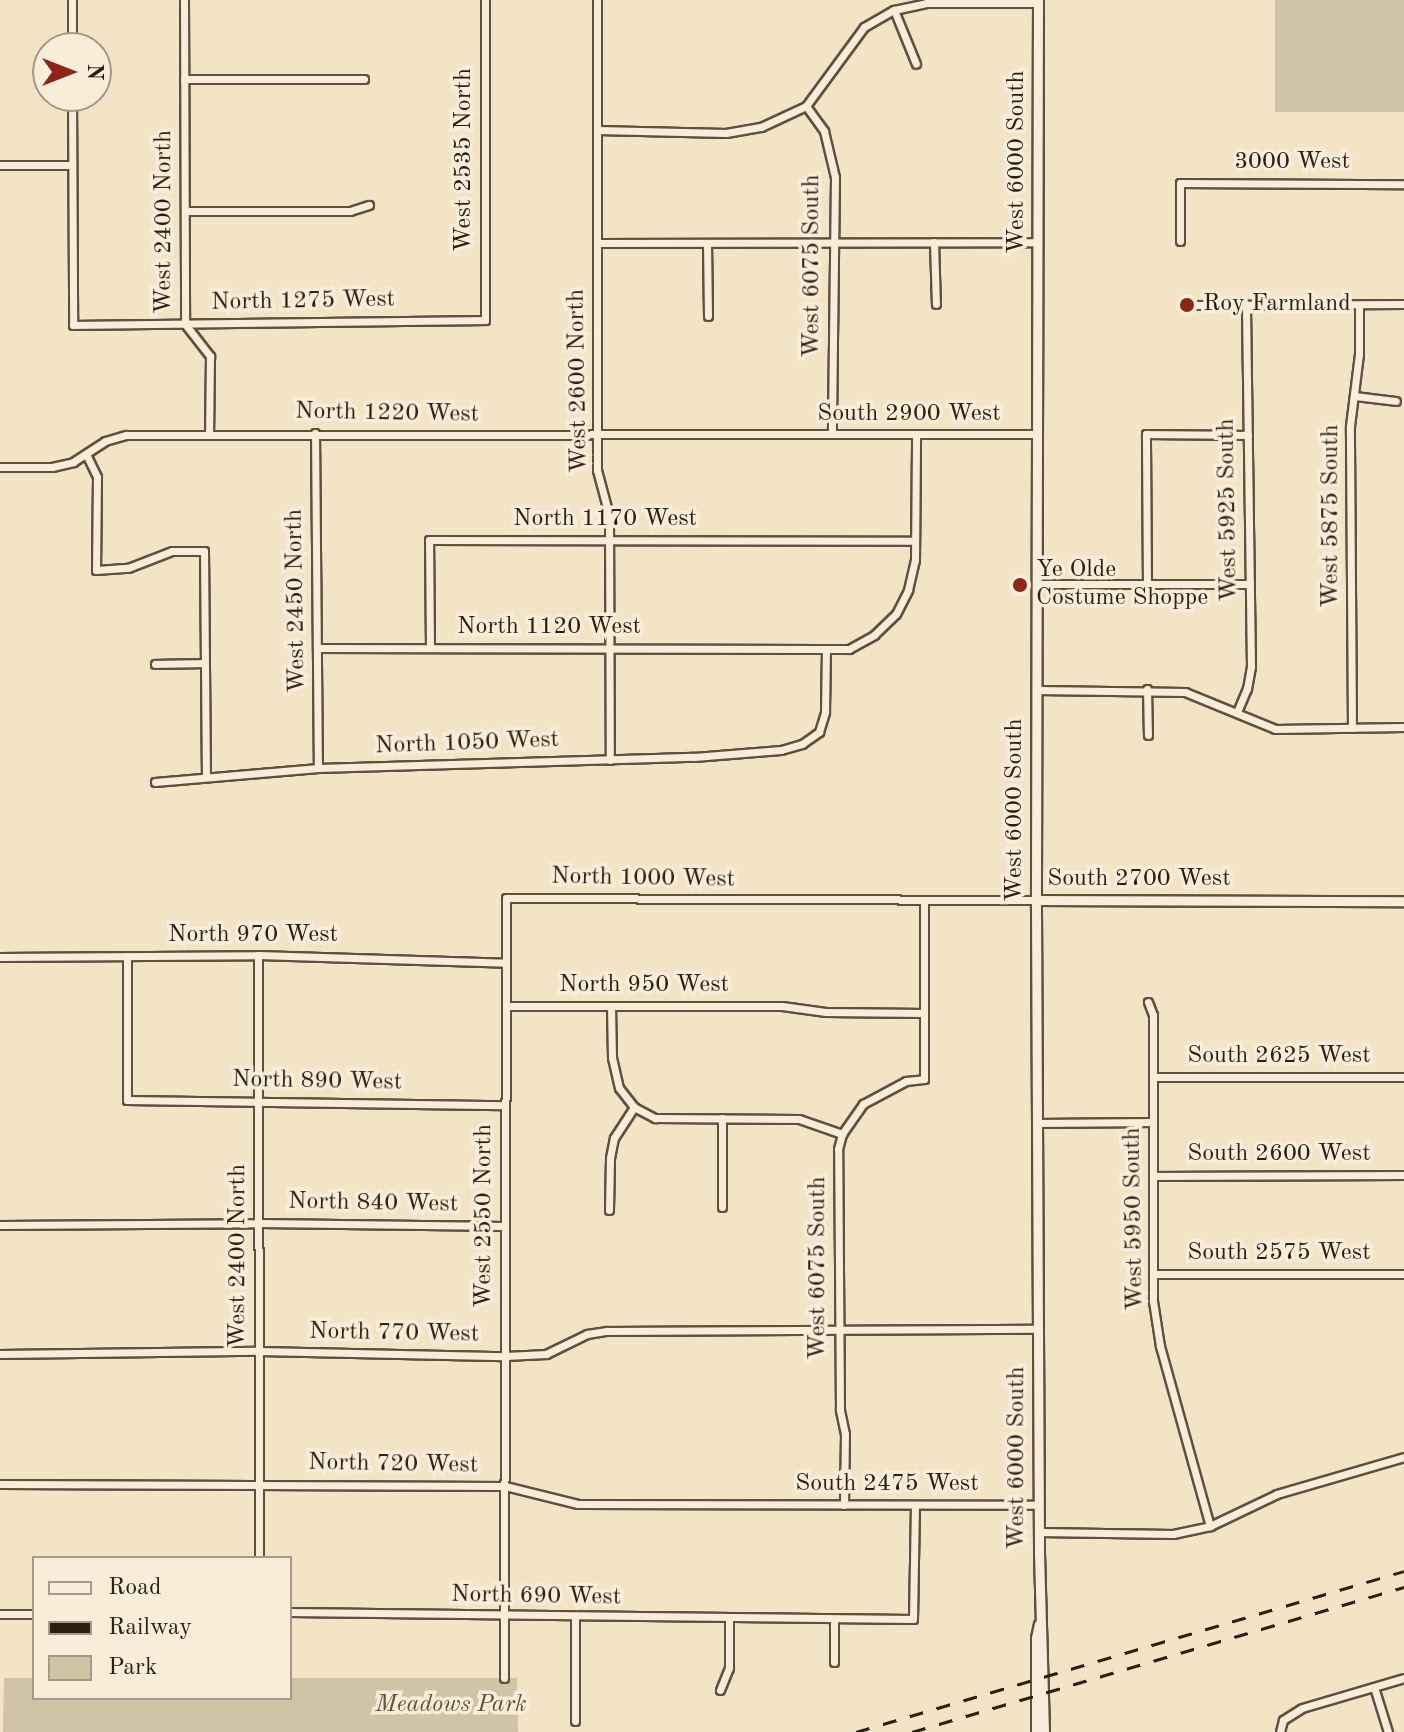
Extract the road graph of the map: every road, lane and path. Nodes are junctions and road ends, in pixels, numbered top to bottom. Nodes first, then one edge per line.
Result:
1 (72, 0) edge
2 (184, 0) edge
3 (485, 0) edge
4 (597, 0) edge
5 (1038, 1) edge
6 (894, 10) junction
7 (72, 32) edge
8 (916, 64) dead end
9 (184, 79) junction
10 (364, 79) dead end
11 (806, 106) junction
12 (72, 112) edge
13 (597, 130) junction
14 (0, 165) edge
15 (72, 165) junction
16 (1404, 184) edge
17 (369, 205) dead end
18 (186, 211) junction
19 (1180, 241) dead end
20 (934, 242) junction
21 (1038, 242) junction
22 (597, 243) junction
23 (707, 243) junction
24 (834, 243) junction
25 (936, 304) dead end
26 (1404, 304) edge
27 (1198, 305) dead end
28 (1246, 305) junction
29 (1359, 305) junction
30 (708, 316) dead end
31 (485, 320) joint
32 (185, 324) junction
33 (1354, 396) junction
34 (1396, 401) dead end
35 (315, 433) junction
36 (832, 434) junction
37 (916, 434) junction
38 (1038, 434) junction
39 (209, 435) junction
40 (1248, 435) junction
41 (781, 436) joint
42 (597, 437) junction
43 (86, 454) junction
44 (0, 467) edge
45 (609, 540) junction
46 (915, 541) junction
47 (1038, 584) junction
48 (1250, 584) junction
49 (1147, 585) junction
50 (317, 648) junction
51 (430, 648) junction
52 (609, 649) junction
53 (826, 649) junction
54 (205, 663) junction
55 (155, 664) dead end
56 (1147, 689) junction
57 (1037, 690) junction
58 (1237, 712) junction
59 (1404, 727) edge
60 (1352, 728) junction
61 (1148, 735) dead end
62 (610, 760) junction
63 (318, 768) junction
64 (206, 776) junction
65 (155, 782) dead end
66 (506, 898) joint
67 (1036, 900) junction
68 (779, 901) joint
69 (924, 901) junction
70 (1404, 901) edge
71 (258, 955) junction
72 (127, 956) junction
73 (0, 957) edge
74 (506, 963) junction
75 (1148, 1002) dead end
76 (506, 1006) junction
77 (611, 1006) junction
78 (924, 1013) junction
79 (1153, 1077) junction
80 (1404, 1077) edge
81 (259, 1102) junction
82 (505, 1105) junction
83 (634, 1107) junction
84 (722, 1118) junction
85 (1153, 1122) junction
86 (1037, 1123) junction
87 (842, 1134) junction
88 (1404, 1175) edge
89 (1153, 1176) junction
90 (722, 1207) dead end
91 (609, 1210) dead end
92 (259, 1223) junction
93 (0, 1225) edge
94 (505, 1226) junction
95 (1153, 1274) junction
96 (1404, 1274) edge
97 (1038, 1329) junction
98 (839, 1330) junction
99 (259, 1351) junction
100 (0, 1354) edge
101 (505, 1356) junction
102 (1404, 1457) edge
103 (0, 1484) edge
104 (259, 1484) junction
105 (505, 1486) junction
106 (783, 1505) joint
107 (844, 1505) junction
108 (915, 1505) junction
109 (1038, 1505) junction
110 (1210, 1526) junction
111 (1039, 1532) junction
112 (259, 1556) edge
113 (292, 1612) edge
114 (0, 1614) edge
115 (32, 1614) edge
116 (504, 1617) junction
117 (575, 1618) junction
118 (729, 1618) junction
119 (834, 1619) junction
120 (834, 1662) dead end
121 (504, 1678) dead end
122 (1040, 1678) junction
123 (1404, 1678) edge
124 (1374, 1687) junction
125 (720, 1690) dead end
126 (575, 1721) dead end
127 (1036, 1732) edge
128 (1044, 1732) edge
129 (1280, 1732) edge
130 (1388, 1732) edge

1 - 7 street
2 - 9 street, West 2400 North
3 - 31 street, West 2535 North
4 - 13 street, West 2600 North
5 - 6 street
5 - 21 street, West 6000 South
6 - 8 street
6 - 11 street
9 - 10 street
9 - 18 street, West 2400 North
11 - 13 street
11 - 24 street, West 6075 South
12 - 15 street
13 - 22 street, West 2600 North
14 - 15 street
15 - 32 street, North 1275 West
16 - 19 street, 3000 West
17 - 18 street
18 - 32 street, West 2400 North
20 - 21 street
20 - 24 street
20 - 25 street
21 - 38 street, West 6000 South
22 - 23 street
22 - 42 street, West 2600 North
23 - 24 street
23 - 30 street
24 - 36 street, West 6075 South
26 - 29 street
27 - 28 street
28 - 29 street
28 - 40 street, West 5925 South
29 - 33 street, West 5875 South
31 - 32 street, North 1275 West
32 - 39 street, West 2400 North
33 - 34 street
33 - 60 street, West 5875 South
35 - 39 street, North 1220 West
35 - 42 street, North 1220 West
35 - 50 street, West 2450 North
36 - 37 street, South 2900 West
36 - 41 street, South 2900 West
37 - 38 street, South 2900 West
37 - 46 street
38 - 47 street, West 6000 South
39 - 43 street, North 1220 West
40 - 48 street, West 5925 South
40 - 49 street
41 - 42 street, North 1220 West
42 - 45 street, West 2600 North
43 - 44 street, North 1220 West
43 - 54 street
45 - 46 street, North 1170 West
45 - 51 street, North 1170 West
45 - 52 street, West 2600 North
46 - 53 street, North 1120 West
47 - 49 street
47 - 57 street, West 6000 South
48 - 49 street
48 - 58 street, West 5925 South
50 - 51 street, North 1120 West
50 - 63 street, West 2450 North
51 - 52 street, North 1120 West
52 - 53 street, North 1120 West
52 - 62 street, West 2600 North
53 - 62 street, North 1050 West
54 - 55 street
54 - 64 street
56 - 57 street
56 - 58 street
56 - 61 street
57 - 67 street, West 6000 South
58 - 60 street
59 - 60 street
62 - 63 street, North 1050 West
63 - 64 street, North 1050 West
64 - 65 street, North 1050 West
66 - 68 street, North 1000 West
66 - 74 street, West 2550 North
67 - 69 street, South 2700 West
67 - 70 street, South 2700 West
67 - 86 street, West 6000 South
68 - 69 street, South 2700 West
69 - 78 street
71 - 72 street, North 970 West
71 - 74 street, North 970 West
71 - 81 street, West 2400 North
72 - 73 street, North 970 West
72 - 81 street, North 890 West
74 - 76 street, West 2550 North
75 - 79 street, West 5950 South
76 - 77 street, North 950 West
76 - 82 street, West 2550 North
77 - 78 street, North 950 West
77 - 83 street
78 - 87 street
79 - 80 street, South 2625 West
79 - 85 street, West 5950 South
81 - 82 street, North 890 West
81 - 92 street, West 2400 North
82 - 94 street, West 2550 North
83 - 84 street
83 - 91 street
84 - 87 street
84 - 90 street
85 - 86 street
85 - 89 street, West 5950 South
86 - 97 street, West 6000 South
87 - 98 street, West 6075 South
88 - 89 street, South 2600 West
89 - 95 street, West 5950 South
92 - 93 street, North 840 West
92 - 94 street, North 840 West
92 - 99 street, West 2400 North
94 - 101 street, West 2550 North
95 - 96 street, South 2575 West
95 - 110 street, West 5950 South
97 - 98 street, North 770 West
97 - 109 street, West 6000 South
98 - 101 street, North 770 West
98 - 107 street, West 6075 South
99 - 100 street, North 770 West
99 - 101 street, North 770 West
99 - 104 street, West 2400 North
101 - 105 street, West 2550 North
102 - 110 street
103 - 104 street, North 720 West
104 - 105 street, North 720 West
104 - 112 street, West 2400 North
105 - 106 street, North 720 West
105 - 116 street, West 2550 North
106 - 107 street, South 2475 West
107 - 108 street, South 2475 West
108 - 109 street, South 2475 West
108 - 119 street, North 690 West
109 - 111 street, West 6000 South
110 - 111 street
111 - 122 street, West 6000 South
113 - 116 street, North 690 West
114 - 115 street
116 - 117 street, North 690 West
116 - 121 street, West 2550 North
117 - 118 street, North 690 West
117 - 126 street
118 - 119 street, North 690 West
118 - 125 street
119 - 120 street
122 - 127 street
122 - 128 street
123 - 124 street
124 - 129 street
124 - 130 street

